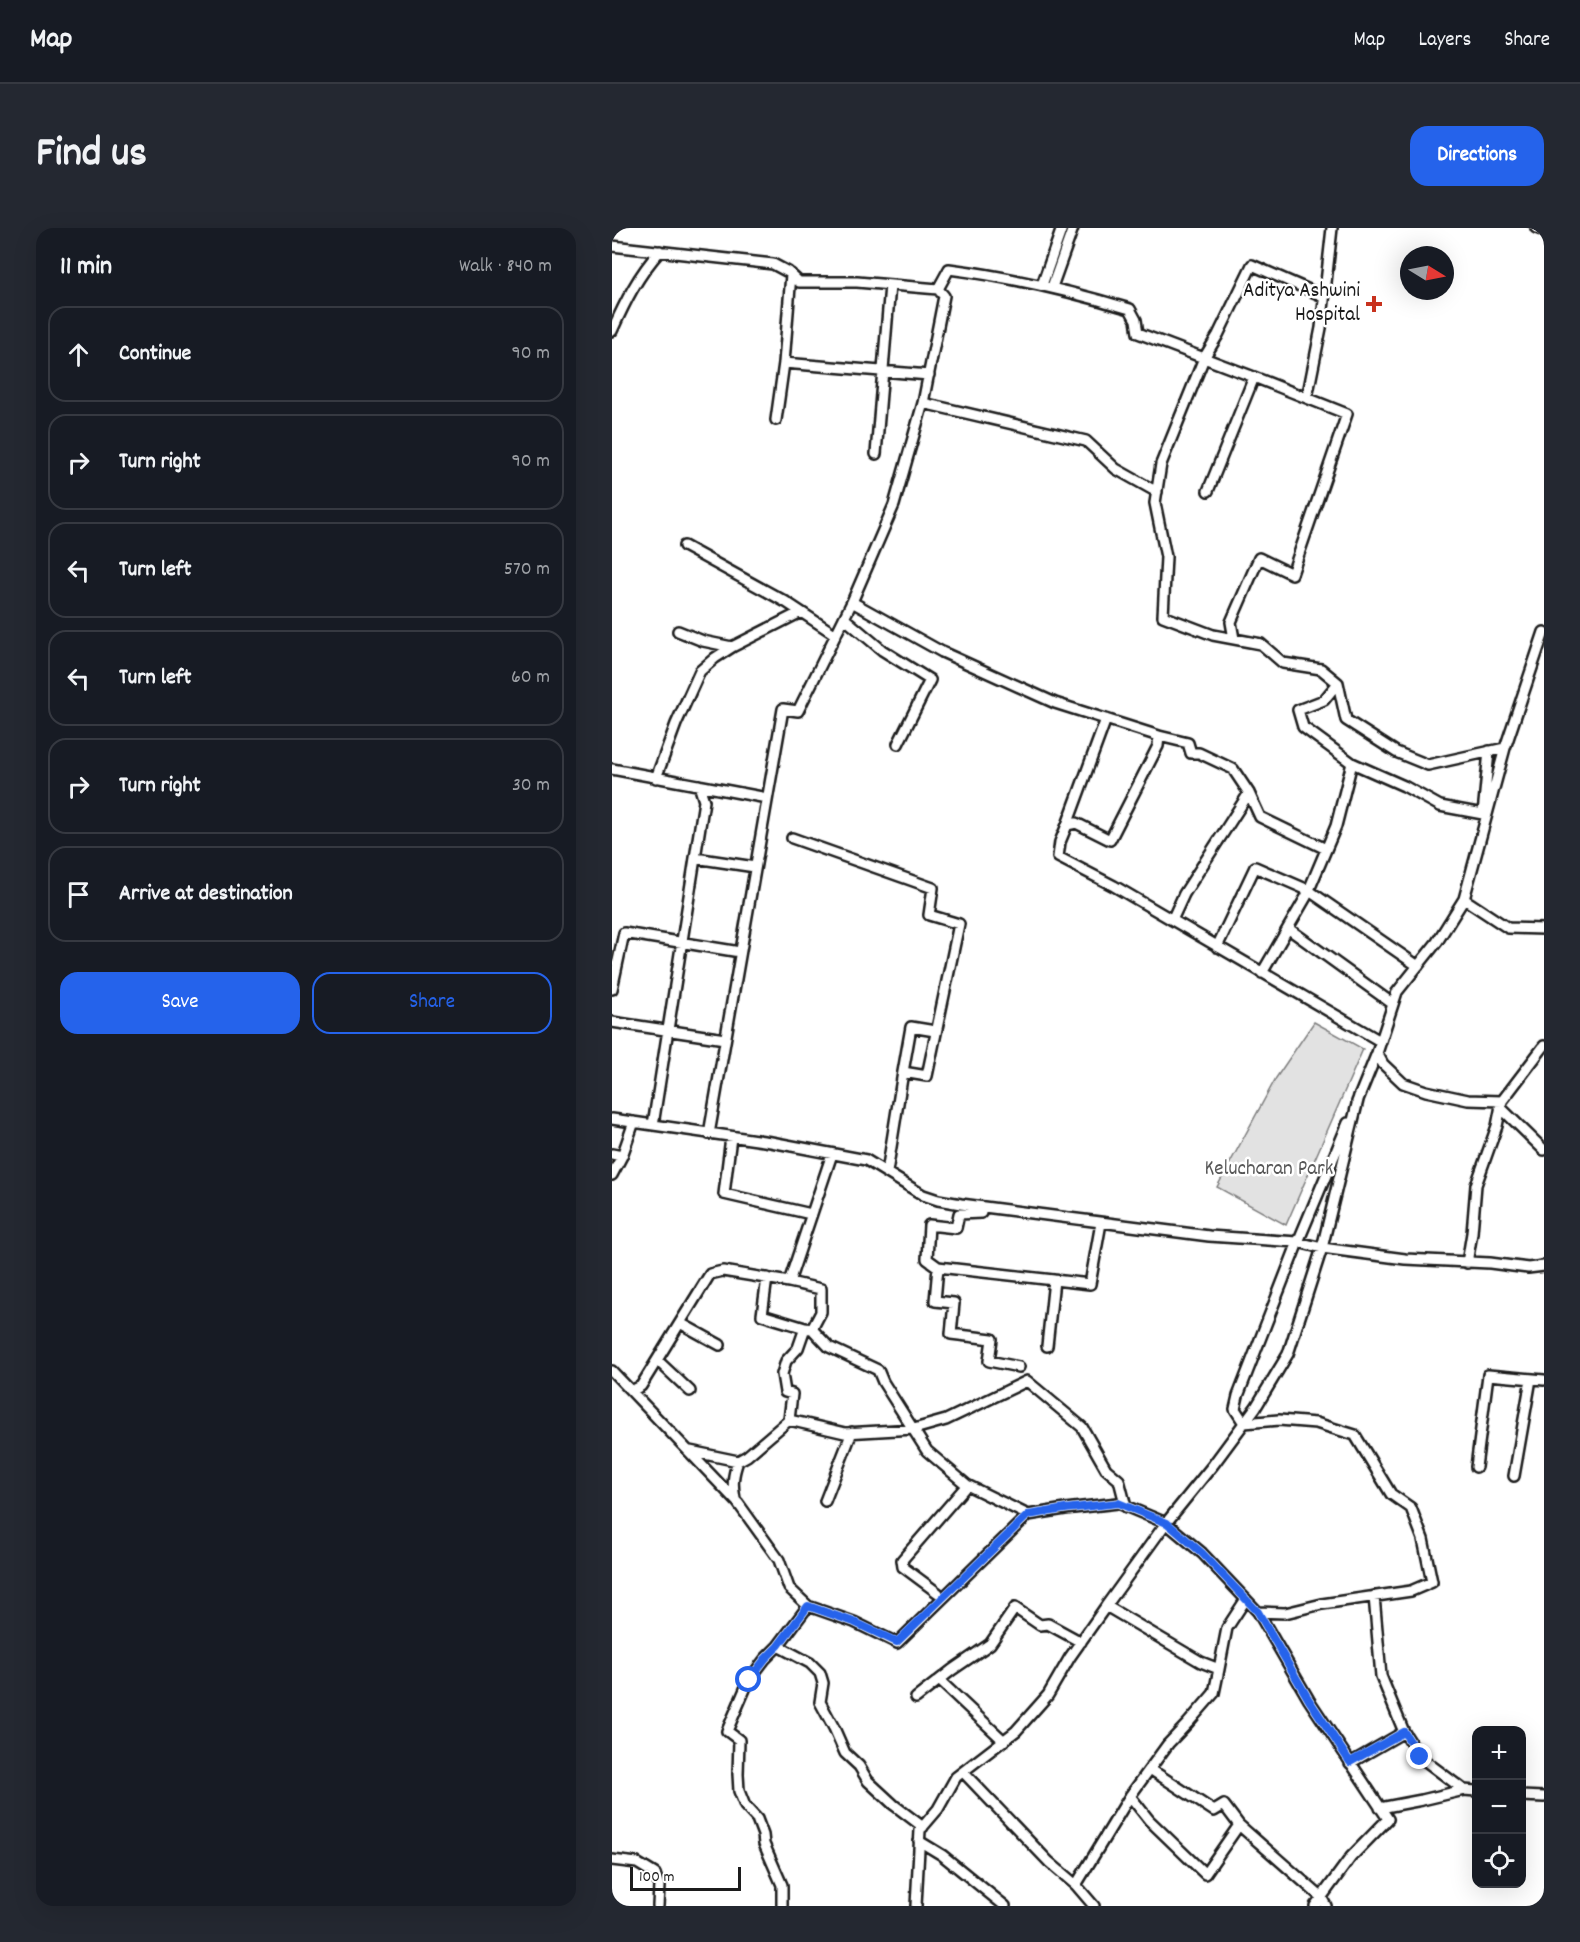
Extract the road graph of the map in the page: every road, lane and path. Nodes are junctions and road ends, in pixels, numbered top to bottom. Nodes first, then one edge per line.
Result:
1 (1062, 228) edge
2 (1073, 228) edge
3 (1332, 228) edge
4 (1536, 228) edge
5 (1544, 231) edge
6 (612, 246) edge
7 (660, 251) junction
8 (791, 274) junction
9 (890, 285) junction
10 (1042, 285) junction
11 (1052, 287) junction
12 (938, 289) junction
13 (1323, 296) junction
14 (612, 331) edge
15 (1204, 358) junction
16 (784, 363) junction
17 (883, 371) junction
18 (929, 375) junction
19 (1254, 377) junction
20 (1307, 398) junction
21 (923, 403) junction
22 (776, 420) dead end
23 (876, 454) dead end
24 (1208, 491) dead end
25 (1157, 492) junction
26 (684, 546) dead end
27 (852, 602) junction
28 (801, 612) junction
29 (844, 618) junction
30 (678, 631) dead end
31 (1544, 632) edge
32 (836, 634) junction
33 (1234, 639) junction
34 (732, 647) junction
35 (1338, 683) junction
36 (1106, 719) junction
37 (1159, 736) junction
38 (898, 744) dead end
39 (1505, 748) junction
40 (1489, 751) junction
41 (1352, 764) junction
42 (612, 769) edge
43 (656, 777) junction
44 (699, 785) junction
45 (1249, 793) junction
46 (767, 798) junction
47 (1067, 825) junction
48 (792, 838) dead end
49 (1326, 849) junction
50 (695, 858) junction
51 (755, 867) junction
52 (1308, 890) junction
53 (1464, 899) junction
54 (1172, 920) junction
55 (1289, 929) junction
56 (1544, 929) edge
57 (682, 943) junction
58 (1217, 947) junction
59 (740, 952) junction
60 (1418, 966) junction
61 (1262, 973) junction
62 (612, 989) edge
63 (1393, 1004) junction
64 (612, 1022) edge
65 (935, 1031) junction
66 (668, 1032) junction
67 (725, 1039) junction
68 (1380, 1041) junction
69 (1544, 1046) edge
70 (1377, 1053) junction
71 (903, 1072) junction
72 (1359, 1096) junction
73 (1501, 1104) junction
74 (612, 1119) edge
75 (634, 1122) junction
76 (653, 1125) junction
77 (709, 1134) junction
78 (731, 1137) junction
79 (1544, 1149) edge
80 (612, 1154) edge
81 (832, 1154) junction
82 (622, 1156) junction
83 (887, 1172) junction
84 (612, 1175) edge
85 (981, 1213) dead end
86 (811, 1214) junction
87 (1101, 1223) junction
88 (1298, 1242) junction
89 (1322, 1248) junction
90 (1467, 1263) junction
91 (1544, 1266) edge
92 (938, 1267) junction
93 (767, 1278) junction
94 (1054, 1280) junction
95 (789, 1282) junction
96 (680, 1323) junction
97 (809, 1329) junction
98 (720, 1345) dead end
99 (1047, 1346) dead end
100 (657, 1360) junction
101 (1019, 1367) dead end
102 (612, 1371) edge
103 (1530, 1379) junction
104 (1544, 1380) edge
105 (631, 1391) junction
106 (690, 1391) dead end
107 (789, 1420) junction
108 (1244, 1423) junction
109 (914, 1429) junction
110 (852, 1432) junction
111 (688, 1451) junction
112 (738, 1461) junction
113 (1476, 1467) dead end
114 (1514, 1476) dead end
115 (967, 1485) junction
116 (736, 1501) junction
117 (825, 1501) dead end
118 (1126, 1507) junction
119 (1028, 1515) junction
120 (1167, 1523) junction
121 (938, 1593) dead end
122 (1374, 1596) junction
123 (1246, 1599) junction
124 (808, 1606) junction
125 (1106, 1606) junction
126 (1258, 1612) junction
127 (1081, 1642) junction
128 (778, 1646) junction
129 (1219, 1669) junction
130 (939, 1680) junction
131 (916, 1698) dead end
132 (1404, 1732) junction
133 (1004, 1741) junction
134 (1350, 1762) junction
135 (1150, 1769) junction
136 (963, 1772) junction
137 (1464, 1790) junction
138 (1472, 1791) edge
139 (1130, 1796) junction
140 (1526, 1796) edge
141 (1544, 1797) edge
142 (1380, 1808) junction
143 (1239, 1826) junction
144 (922, 1827) junction
145 (919, 1841) junction
146 (612, 1860) edge
147 (1076, 1885) junction
148 (1324, 1902) edge
149 (658, 1906) edge
150 (782, 1906) edge
151 (916, 1906) edge
152 (1005, 1906) edge
153 (1094, 1906) edge
154 (1316, 1906) edge

1 - 10 street
2 - 11 street
3 - 13 street
4 - 5 street
6 - 7 street
7 - 8 street
7 - 14 street
8 - 9 street
8 - 16 street
9 - 12 street
9 - 17 street
10 - 11 street
10 - 12 street
11 - 15 street
12 - 18 street
13 - 15 street
13 - 20 street
15 - 19 street
15 - 25 street
16 - 17 street
16 - 22 street
17 - 18 street
17 - 23 street
18 - 21 street
19 - 20 street
19 - 24 street
20 - 33 street
21 - 25 street
21 - 27 street
25 - 33 street
26 - 28 street
27 - 29 street
27 - 36 street
28 - 32 street
28 - 34 street
29 - 32 street
29 - 38 street
30 - 34 street
31 - 39 street
32 - 46 street
33 - 35 street
34 - 43 street
35 - 40 street
35 - 41 street
36 - 37 street
36 - 47 street
37 - 45 street
37 - 47 street
39 - 40 street
39 - 53 street
40 - 41 street
41 - 49 street
42 - 43 street
43 - 44 street
44 - 46 street
44 - 50 street
45 - 49 street
45 - 54 street
46 - 51 street
47 - 54 street
48 - 65 street
49 - 52 street
50 - 51 street
50 - 57 street
51 - 59 street
52 - 55 street
52 - 58 street
52 - 60 street
53 - 56 street
53 - 60 street
54 - 58 street
55 - 61 street
55 - 63 street
57 - 59 street
57 - 62 street
57 - 66 street
58 - 61 street
59 - 67 street
60 - 63 street
61 - 68 street
63 - 68 street
64 - 66 street
65 - 71 street
65 - 71 street
66 - 67 street
66 - 76 street
67 - 77 street
68 - 70 street
69 - 73 street
70 - 72 street
70 - 73 street
71 - 83 street
72 - 88 street
72 - 89 street
73 - 79 street
73 - 90 street
74 - 75 street
75 - 76 street
75 - 82 street
76 - 77 street
77 - 78 street
78 - 81 street
78 - 86 street
80 - 82 street
81 - 83 street
81 - 86 street
82 - 84 street
83 - 87 street
85 - 92 street
86 - 95 street
87 - 88 street
87 - 94 street
88 - 89 street
88 - 108 street
89 - 90 street
89 - 108 street
90 - 91 street
92 - 94 street
92 - 101 street
93 - 95 street
93 - 96 street
93 - 97 street
94 - 99 street
95 - 97 street
96 - 98 street
96 - 100 street
97 - 107 street
97 - 109 street
100 - 105 street
100 - 106 street
102 - 105 street
103 - 104 street
103 - 113 street
103 - 114 street
105 - 111 street
107 - 110 street
107 - 112 street
108 - 120 street
108 - 122 street
109 - 110 street
109 - 115 street
109 - 118 street
110 - 117 street
111 - 112 street
111 - 116 street
112 - 116 street
115 - 119 street
115 - 121 street
116 - 124 street
118 - 119 street
118 - 120 street
119 - 124 street
120 - 123 street
120 - 125 street
122 - 126 street
122 - 132 street
123 - 126 street
123 - 129 street
124 - 128 street
125 - 127 street
125 - 129 street
126 - 134 street
127 - 130 street
127 - 133 street
128 - 144 street
128 - 150 street
129 - 135 street
130 - 131 street
130 - 133 street
132 - 134 street
132 - 137 street
133 - 136 street
134 - 142 street
135 - 139 street
135 - 143 street
136 - 144 street
136 - 147 street
137 - 138 street
137 - 142 street
139 - 143 street
139 - 147 street
140 - 141 street
142 - 148 street
143 - 148 street
144 - 145 street
145 - 151 street
145 - 152 street
146 - 149 street
147 - 153 street
148 - 154 street

